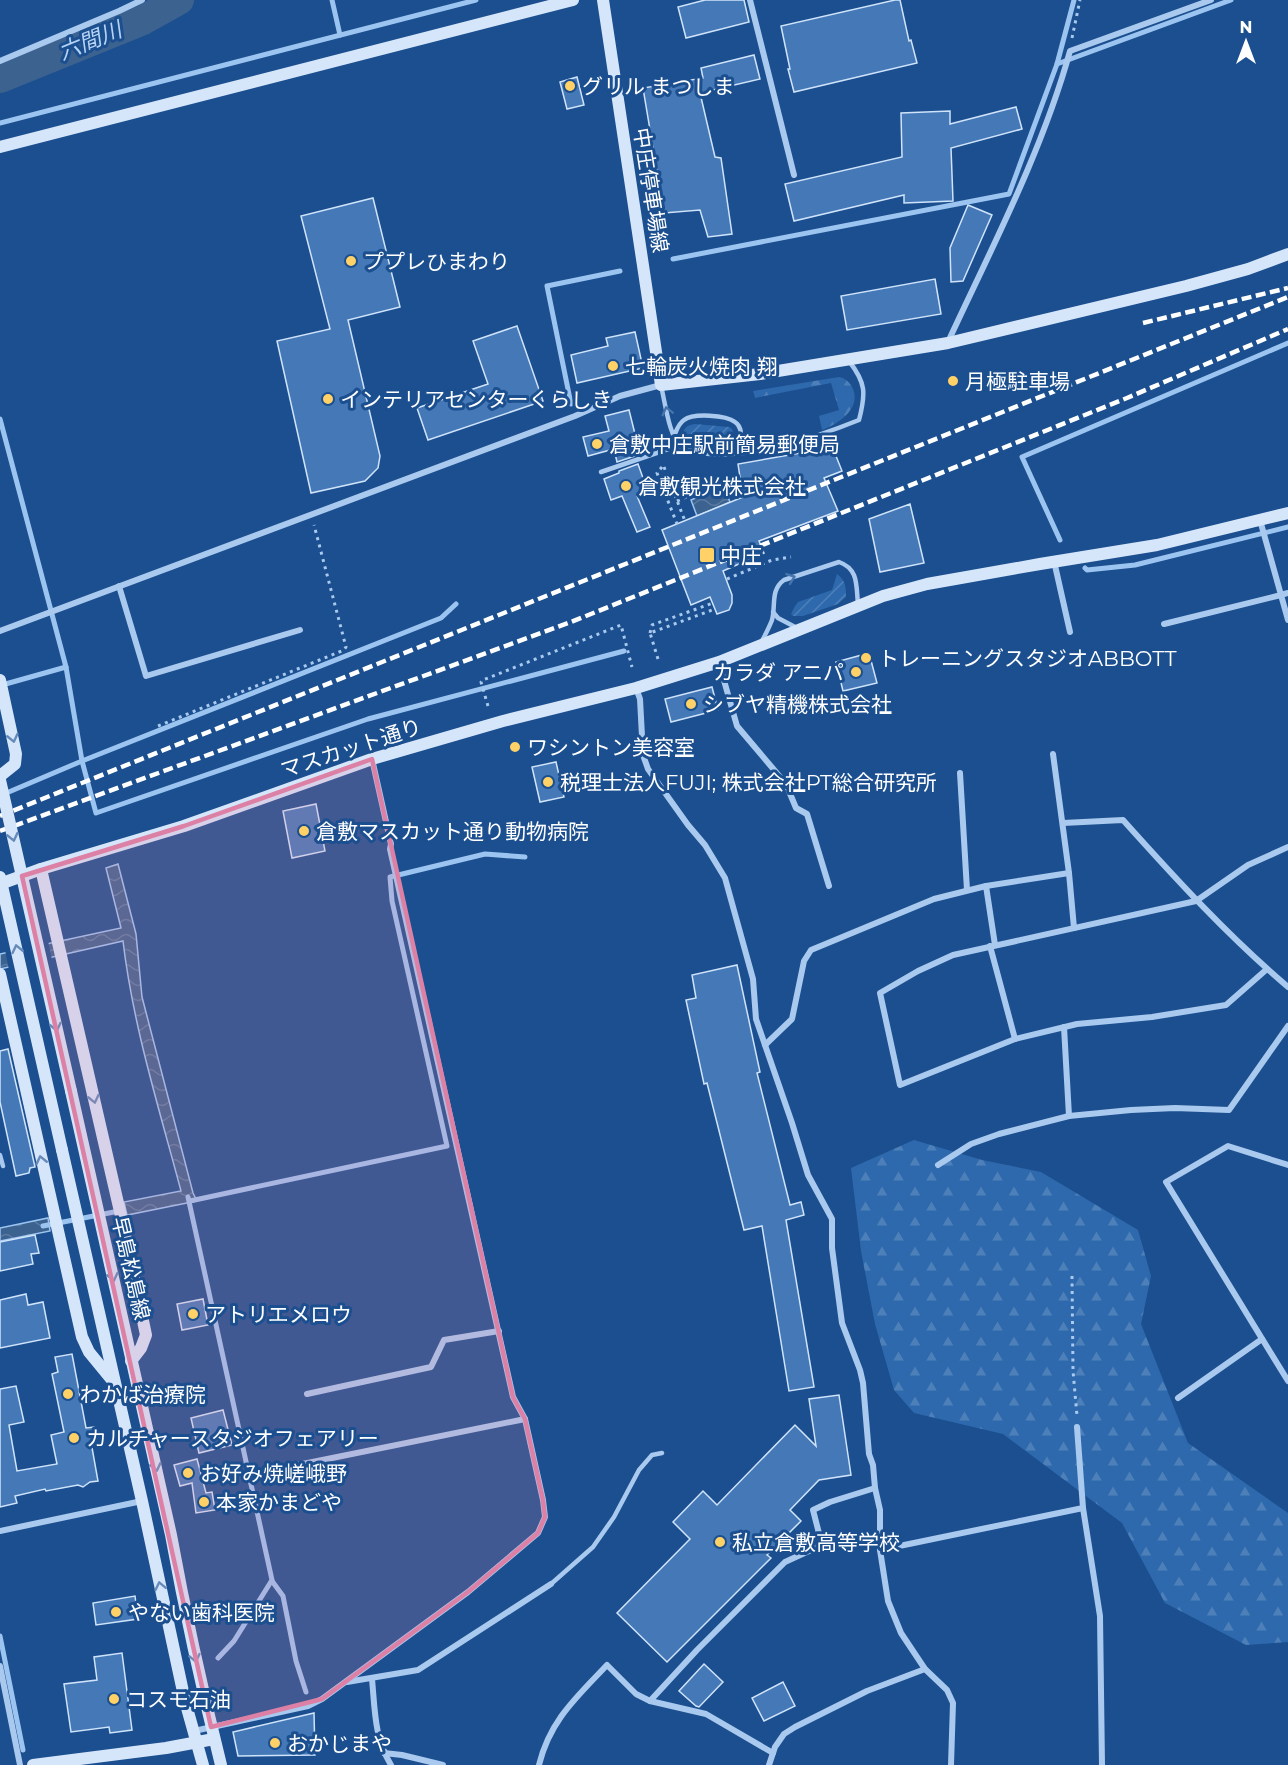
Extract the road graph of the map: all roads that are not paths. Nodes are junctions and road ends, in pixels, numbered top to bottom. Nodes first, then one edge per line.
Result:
1 (142, 0) edge
2 (573, 0) edge
3 (603, 0) edge
4 (750, 0) edge
5 (1211, 0) edge
6 (0, 61) edge
7 (0, 147) edge
8 (794, 175) dead end
9 (1288, 254) edge
10 (948, 343) junction
11 (847, 359) junction
12 (661, 385) junction
13 (674, 436) junction
14 (680, 445) junction
15 (728, 456) junction
16 (601, 472) dead end
17 (1288, 513) edge
18 (1261, 524) junction
19 (1054, 561) junction
20 (119, 586) junction
21 (1288, 593) edge
22 (1281, 595) junction
23 (858, 606) junction
24 (773, 612) junction
25 (1288, 620) edge
26 (1164, 624) dead end
27 (800, 629) junction
28 (300, 630) dead end
29 (0, 631) edge
30 (1070, 632) dead end
31 (760, 645) junction
32 (719, 662) junction
33 (0, 680) edge
34 (636, 687) junction
35 (1053, 754) dead end
36 (372, 759) junction
37 (960, 773) dead end
38 (0, 778) edge
39 (1062, 823) junction
40 (1288, 847) edge
41 (41, 869) junction
42 (1069, 873) junction
43 (0, 877) edge
44 (0, 884) edge
45 (829, 886) dead end
46 (986, 886) junction
47 (967, 890) junction
48 (1196, 901) junction
49 (1074, 928) junction
50 (992, 946) junction
51 (1267, 969) junction
52 (0, 974) edge
53 (1288, 987) edge
54 (1, 988) edge
55 (1288, 1026) edge
56 (1064, 1027) junction
57 (1015, 1039) junction
58 (765, 1045) junction
59 (1069, 1116) junction
60 (0, 1155) edge
61 (938, 1165) dead end
62 (1288, 1165) edge
63 (3, 1167) dead end
64 (499, 1331) junction
65 (1262, 1339) junction
66 (131, 1361) junction
67 (1288, 1381) edge
68 (115, 1383) junction
69 (307, 1394) dead end
70 (1178, 1398) dead end
71 (525, 1419) junction
72 (1077, 1427) road end
73 (662, 1453) dead end
74 (258, 1473) dead end
75 (875, 1488) junction
76 (142, 1501) junction
77 (1083, 1508) junction
78 (0, 1531) edge
79 (880, 1550) junction
80 (551, 1584) joint
81 (0, 1666) edge
82 (925, 1669) junction
83 (372, 1678) junction
84 (346, 1682) junction
85 (650, 1701) junction
86 (213, 1733) junction
87 (195, 1737) junction
88 (384, 1753) junction
89 (773, 1753) junction
90 (20, 1765) edge
91 (33, 1765) edge
92 (203, 1765) edge
93 (221, 1765) edge
94 (392, 1765) edge
95 (443, 1765) edge
96 (539, 1765) edge
97 (769, 1765) edge
98 (951, 1765) edge
99 (1102, 1765) edge

1 - 6 street
2 - 7 main road
3 - 12 main road, 中庄停車場線
4 - 8 street
5 - 10 street
9 - 10 main road
10 - 11 main road
11 - 12 main road
11 - 15 lane
13 -> 12 lane
12 - 20 street
13 - 14 lane
13 - 15 lane
14 - 15 lane
14 - 16 lane
17 - 18 main road, マスカット通り
18 - 19 main road, マスカット通り
18 - 22 street
19 - 23 main road, マスカット通り
19 - 30 street
20 - 28 street
20 - 29 street
21 - 22 street
22 - 25 street
22 - 26 street
24 -> 23 lane
23 - 27 main road, マスカット通り
24 - 27 lane
24 - 31 lane
27 - 31 main road, マスカット通り
31 - 32 main road, マスカット通り
32 - 34 main road, マスカット通り
32 - 45 street
33 -> 38 main road
34 - 36 main road, マスカット通り
34 - 58 street
35 - 39 street
36 - 41 main road, マスカット通り
36 - 64 street
37 - 47 street
38 -> 66 main road, 早島松島線, bridge
39 - 42 street
39 - 48 street
40 - 48 street
41 - 44 main road, マスカット通り
41 -> 66 main road
42 - 46 street
42 - 49 street
68 -> 43 main road, 早島松島線, bridge
46 - 47 street
46 - 50 street
47 - 58 street
48 - 49 street
48 - 51 street
49 - 50 street
50 - 57 street
50 - 57 street
51 - 53 street
51 - 56 street
52 - 54 main road
68 -> 54 main road
55 - 59 street
56 - 57 street
56 - 59 street
58 - 75 street
59 - 61 street
60 - 63 lane
62 - 65 street
64 - 69 street
64 - 71 street
65 - 67 street
65 - 70 street
66 -> 86 main road, 早島松島線
68 - 76 main road, 早島松島線
71 - 74 street
71 - 84 street
72 - 77 street
73 - 80 lane
75 - 79 street
75 - 85 street
76 - 78 street
87 -> 76 main road, 早島松島線
77 - 79 street
77 - 99 street
79 - 82 street
80 - 83 street
81 - 90 street
82 - 89 street
82 - 98 street
83 - 84 street
83 - 88 street
84 - 86 street
85 - 89 street
85 - 96 street
86 - 87 main road
86 - 93 main road, 早島松島線
87 - 91 main road
87 - 92 main road, 早島松島線
88 - 94 street
88 - 95 street
89 - 97 street

